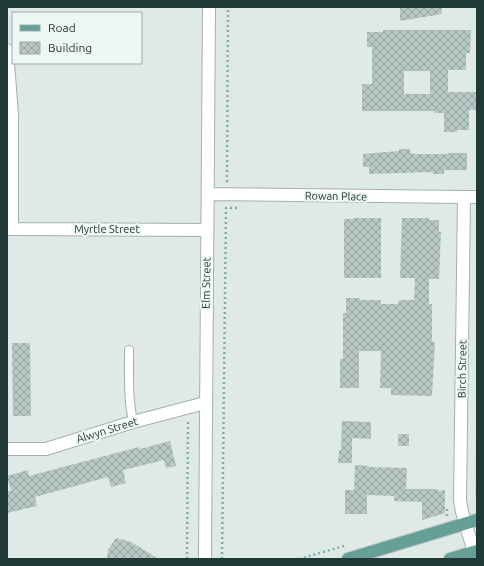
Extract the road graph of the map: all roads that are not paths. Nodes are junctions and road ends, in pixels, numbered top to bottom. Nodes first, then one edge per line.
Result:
1 (209, 7) edge
2 (7, 50) edge
3 (208, 194) junction
4 (464, 197) junction
5 (477, 197) edge
6 (9, 229) edge
7 (207, 230) junction
8 (129, 350) dead end
9 (205, 403) junction
10 (133, 422) junction
11 (7, 449) edge
12 (477, 520) edge
13 (465, 523) junction
14 (475, 552) edge
15 (205, 559) edge
16 (348, 559) edge
17 (450, 559) edge

1 - 3 street, Elm Street
2 - 6 street
3 - 4 street, Rowan Place
3 - 7 street, Elm Street
4 - 5 street
4 - 13 street, Birch Street
6 - 7 street, Myrtle Street
7 - 9 street, Elm Street
8 - 10 lane
9 - 10 street, Alwyn Street
9 - 15 street, Elm Street
10 - 11 street, Alwyn Street
12 - 13 main road
13 - 14 street, Birch Street
13 - 16 main road
14 - 17 main road

